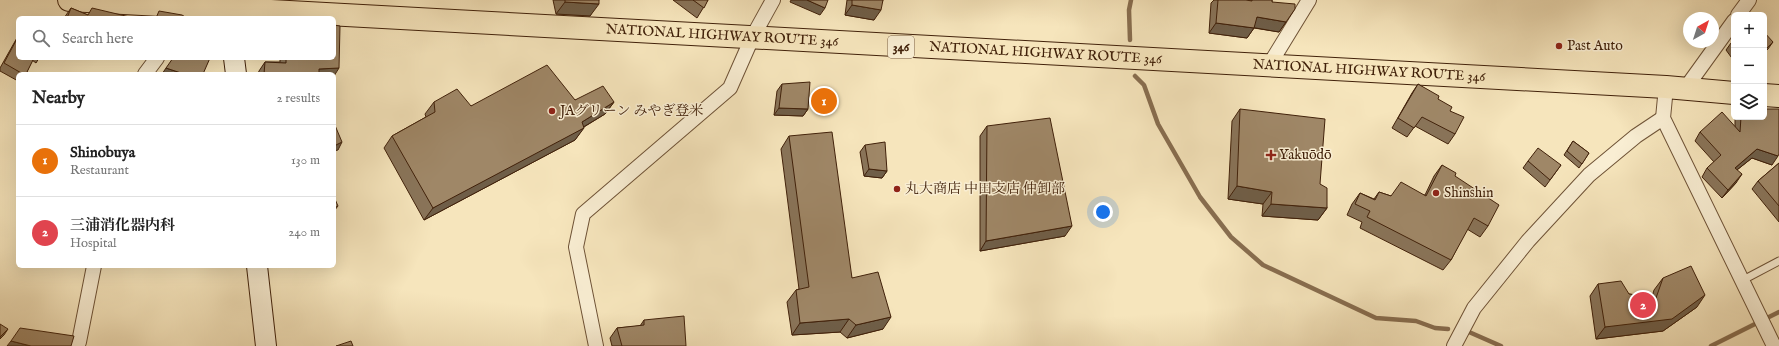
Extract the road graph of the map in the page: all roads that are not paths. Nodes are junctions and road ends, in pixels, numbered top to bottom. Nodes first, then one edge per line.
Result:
1 (69, 0) edge
2 (773, 0) edge
3 (1309, 0) edge
4 (1749, 0) edge
5 (229, 9) edge
6 (185, 12) edge
7 (1740, 12) edge
8 (1731, 24) edge
9 (752, 38) junction
10 (156, 60) edge
11 (234, 60) edge
12 (1268, 67) junction
13 (146, 72) edge
14 (236, 72) edge
15 (1675, 88) junction
16 (1731, 93) edge
17 (1767, 95) edge
18 (1779, 96) edge
19 (1663, 118) junction
20 (1779, 261) edge
21 (94, 268) edge
22 (257, 268) edge
23 (1743, 280) junction
24 (77, 346) edge
25 (266, 346) edge
26 (596, 346) edge
27 (1454, 346) edge
28 (1774, 346) edge

1 - 6 highway, NATIONAL HIGHWAY ROUTE 346 / 346
2 - 9 street
3 - 12 street
4 - 7 street
5 - 6 highway, NATIONAL HIGHWAY ROUTE 346 / 346
5 - 9 highway, NATIONAL HIGHWAY ROUTE 346 / 346
8 - 15 street
9 - 12 highway, NATIONAL HIGHWAY ROUTE 346 / 346
9 - 26 street
10 - 13 street
11 - 14 main road
12 - 15 highway, NATIONAL HIGHWAY ROUTE 346 / 346
15 - 16 highway, NATIONAL HIGHWAY ROUTE 346 / 346
15 - 19 street
17 - 18 highway
19 - 23 street
19 - 27 street
20 - 23 lane
21 - 24 street
22 - 25 main road
23 - 28 street

